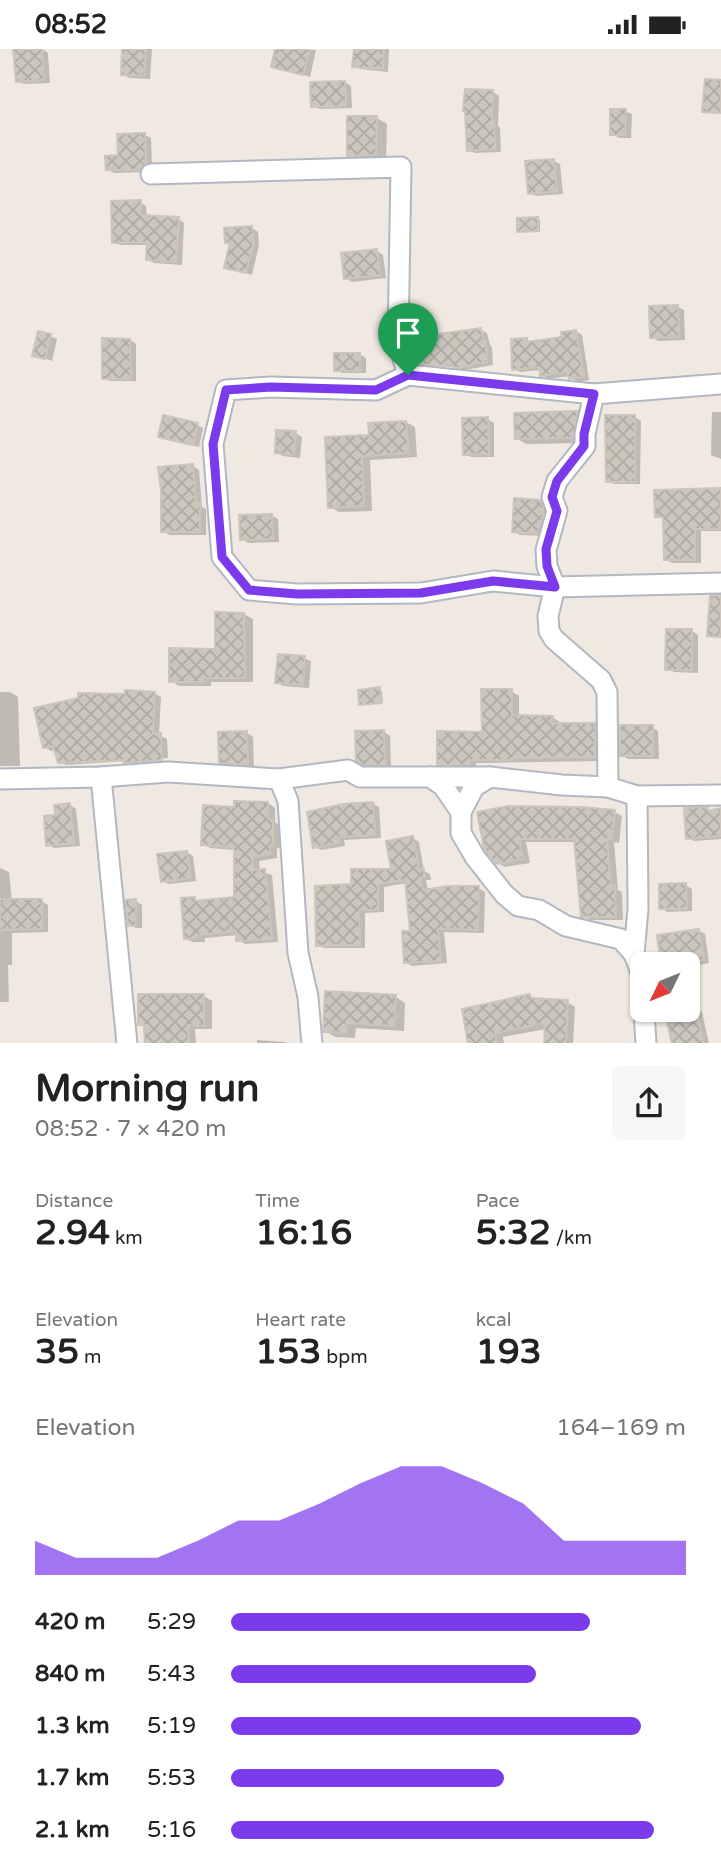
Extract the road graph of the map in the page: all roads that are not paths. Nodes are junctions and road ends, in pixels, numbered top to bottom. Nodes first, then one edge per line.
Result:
1 (150, 174) dead end
2 (408, 375) junction
3 (721, 384) edge
4 (594, 394) junction
5 (721, 583) edge
6 (555, 587) junction
7 (101, 777) junction
8 (430, 777) junction
9 (490, 777) junction
10 (0, 779) edge
11 (279, 779) junction
12 (608, 787) junction
13 (721, 795) edge
14 (637, 796) junction
15 (461, 812) junction
16 (632, 952) edge
17 (634, 952) edge
18 (645, 1022) edge
19 (127, 1043) edge
20 (312, 1043) edge
21 (646, 1043) edge

1 - 2 street
2 - 4 street
2 - 6 street
3 - 4 street
4 - 6 street
5 - 6 street
6 - 12 street
7 - 10 street
7 - 11 street
7 - 19 street
8 - 9 street
8 - 11 street
8 - 15 street
9 - 12 street
9 - 15 street
11 - 20 street
12 - 14 street
13 - 14 street
14 - 17 street
15 - 16 street
18 - 21 street

